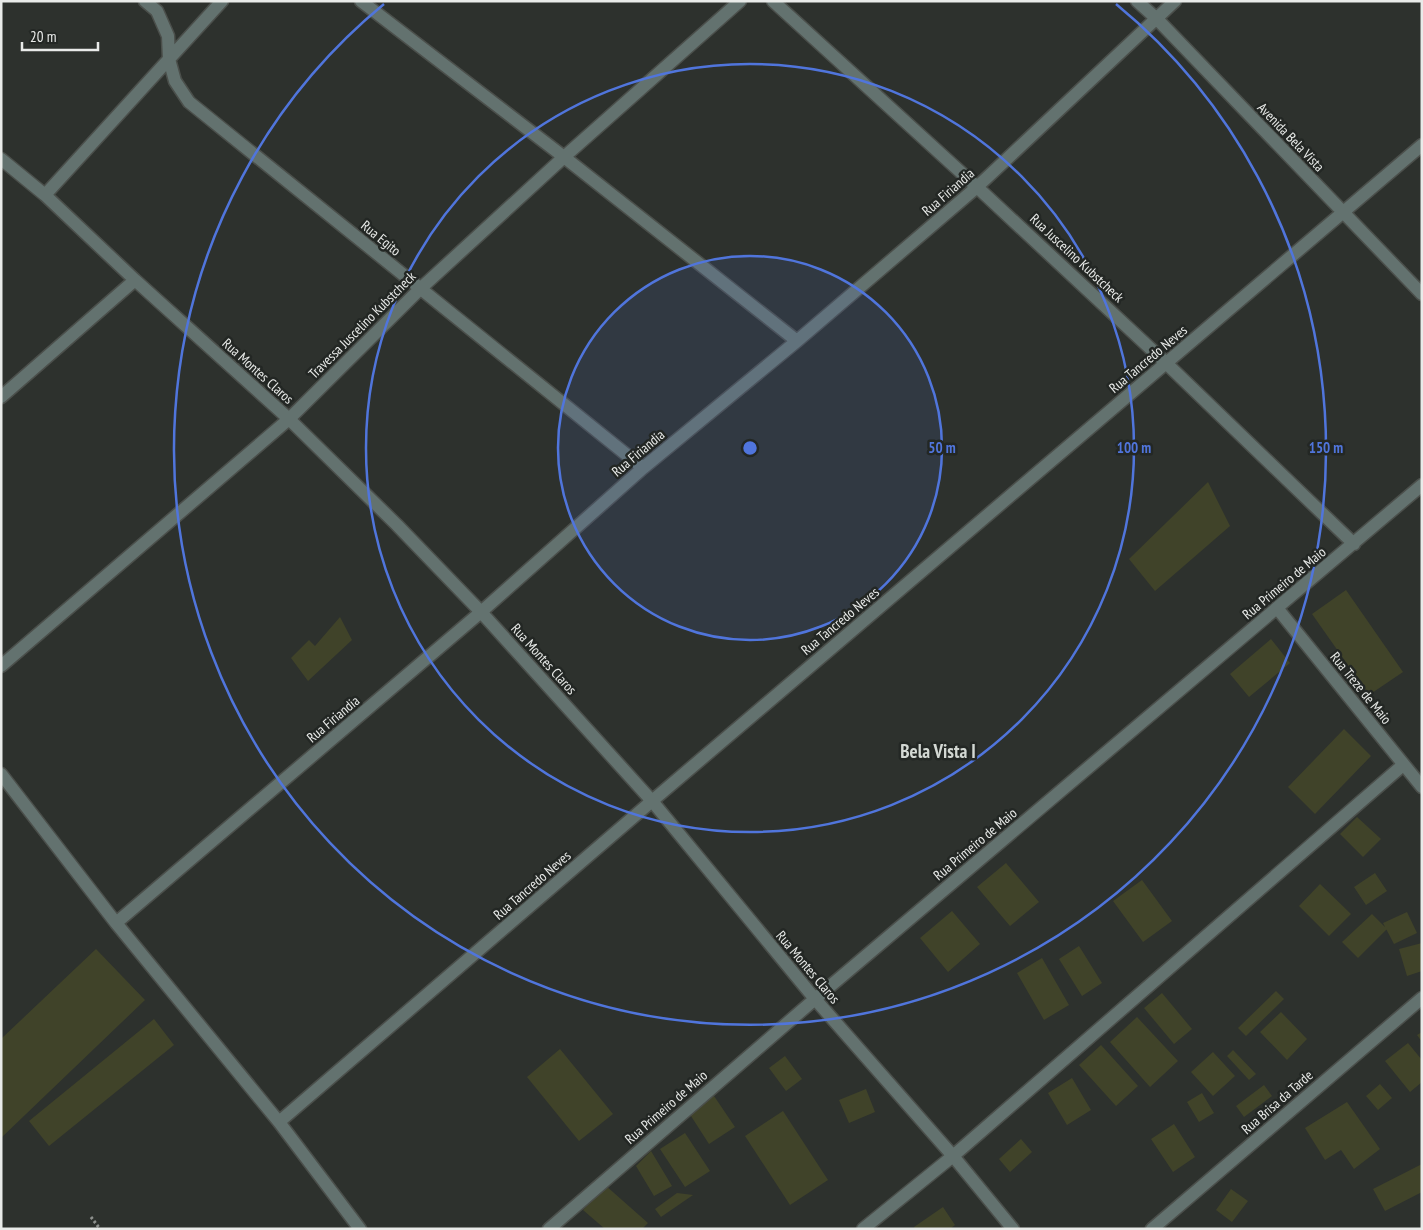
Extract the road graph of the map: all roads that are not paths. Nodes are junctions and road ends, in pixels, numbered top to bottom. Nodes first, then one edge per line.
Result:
1 (145, 1) edge
2 (222, 1) edge
3 (361, 1) edge
4 (740, 1) edge
5 (772, 1) edge
6 (1137, 1) edge
7 (1175, 1) edge
8 (1156, 19) junction
9 (169, 60) junction
10 (1422, 145) edge
11 (564, 157) junction
12 (1, 159) edge
13 (978, 187) junction
14 (46, 195) junction
15 (1343, 212) junction
16 (135, 280) junction
17 (420, 289) junction
18 (1422, 294) edge
19 (797, 341) junction
20 (1166, 363) junction
21 (1, 397) edge
22 (288, 419) junction
23 (643, 468) junction
24 (1422, 486) edge
25 (1354, 544) junction
26 (1278, 608) junction
27 (481, 612) junction
28 (1, 666) edge
29 (1403, 765) junction
30 (1, 774) edge
31 (1422, 787) edge
32 (652, 801) junction
33 (116, 922) junction
34 (1422, 998) edge
35 (815, 999) junction
36 (279, 1122) junction
37 (953, 1156) junction
38 (360, 1229) edge
39 (549, 1229) edge
40 (863, 1229) edge
41 (1013, 1229) edge
42 (1152, 1229) edge

1 - 9 street, Rua Egito
2 - 9 street
3 - 11 street
4 - 11 street, Travessa Juscelino Kubstcheck
5 - 13 street, Rua Juscelino Kubstcheck
6 - 8 street, Avenida Bela Vista
7 - 8 street, Rua Firiandia
8 - 13 street, Rua Firiandia
8 - 15 street, Avenida Bela Vista
9 - 14 street
9 - 17 street, Rua Egito
10 - 15 street, Rua Tancredo Neves
11 - 17 street, Travessa Juscelino Kubstcheck
11 - 19 street
12 - 14 street, Rua Montes Claros
13 - 19 street, Rua Firiandia
13 - 20 street, Rua Juscelino Kubstcheck
14 - 16 street, Rua Montes Claros
15 - 18 street, Avenida Bela Vista
15 - 20 street, Rua Tancredo Neves
16 - 21 street
16 - 22 street, Rua Montes Claros
17 - 22 street, Travessa Juscelino Kubstcheck
17 - 23 street, Rua Egito
19 - 23 street, Rua Firiandia
20 - 25 street, Rua Juscelino Kubstcheck
20 - 32 street, Rua Tancredo Neves
22 - 27 street, Rua Montes Claros
22 - 28 street, Travessa Juscelino Kubstcheck
23 - 27 street, Rua Firiandia
24 - 25 street, Rua Primeiro de Maio
25 - 26 street, Rua Primeiro de Maio
26 - 29 street, Rua Treze de Maio
26 - 35 street, Rua Primeiro de Maio
27 - 32 street, Rua Montes Claros
27 - 33 street, Rua Firiandia
29 - 31 street, Rua Treze de Maio
29 - 37 street
30 - 33 street
32 - 35 street, Rua Montes Claros
32 - 36 street, Rua Tancredo Neves
33 - 36 street
34 - 42 street, Rua Brisa da Tarde
35 - 37 street, Rua Montes Claros
35 - 39 street, Rua Primeiro de Maio
36 - 38 street
37 - 40 street
37 - 41 street, Rua Montes Claros

